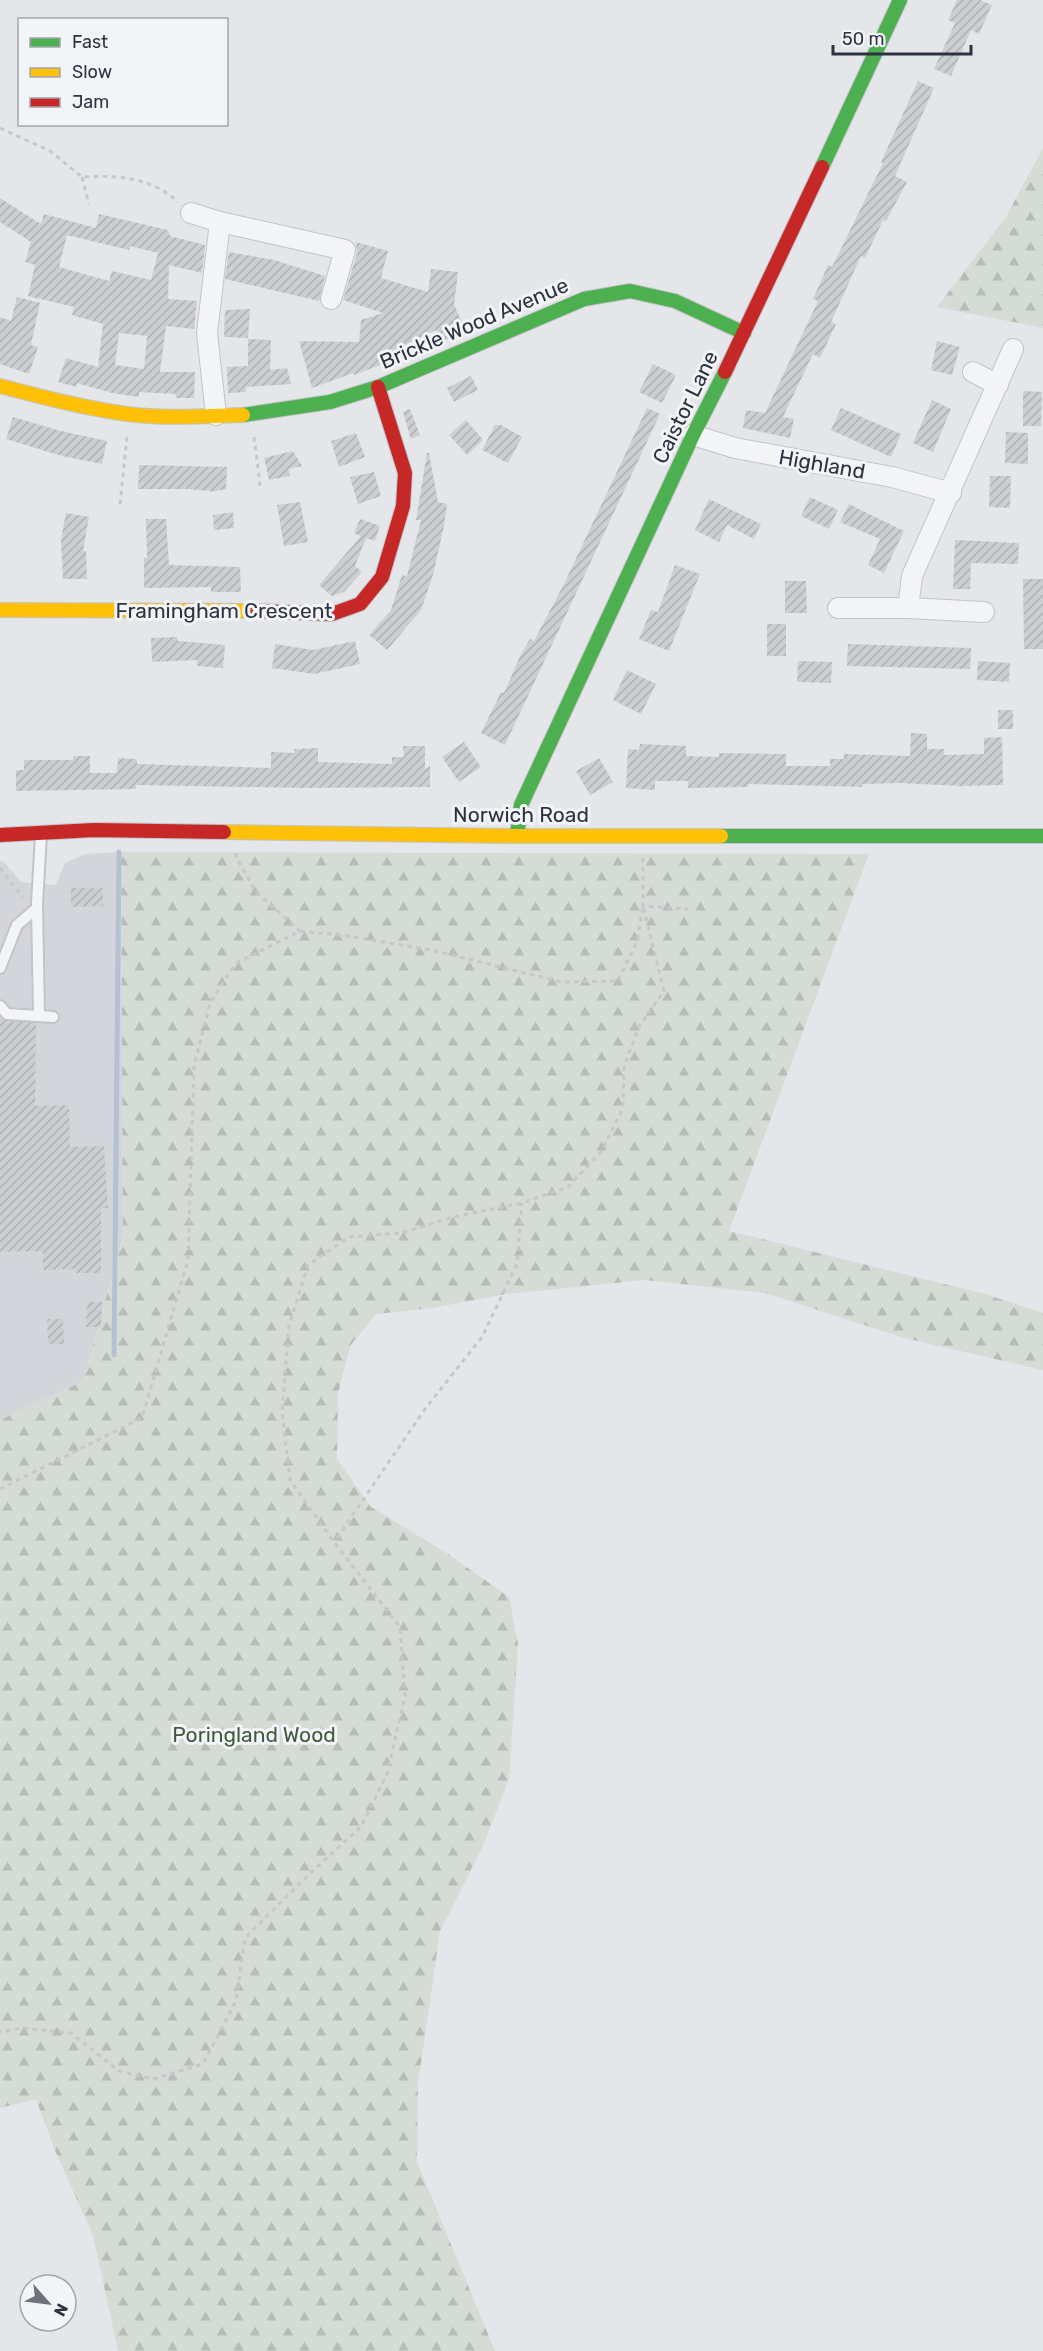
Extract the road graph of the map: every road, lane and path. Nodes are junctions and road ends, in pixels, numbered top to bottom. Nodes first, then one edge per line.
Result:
1 (900, 0) edge
2 (0, 129) edge
3 (82, 177) junction
4 (90, 204) dead end
5 (191, 213) joint
6 (220, 222) junction
7 (331, 299) dead end
8 (744, 333) junction
9 (1013, 349) dead end
10 (973, 372) dead end
11 (998, 385) junction
12 (378, 387) junction
13 (1, 391) edge
14 (129, 414) junction
15 (216, 415) junction
16 (251, 415) junction
17 (693, 435) junction
18 (257, 487) dead end
19 (951, 493) junction
20 (120, 504) dead end
21 (838, 608) dead end
22 (908, 608) junction
23 (0, 610) edge
24 (984, 612) dead end
25 (236, 832) junction
26 (41, 834) junction
27 (0, 835) edge
28 (643, 835) junction
29 (517, 836) junction
30 (1043, 836) edge
31 (0, 868) edge
32 (24, 900) dead end
33 (643, 906) junction
34 (37, 908) junction
35 (688, 909) dead end
36 (300, 931) junction
37 (1, 964) edge
38 (0, 1006) edge
39 (39, 1016) junction
40 (53, 1017) dead end
41 (522, 1203) junction
42 (0, 1489) edge
43 (337, 1538) dead end
44 (0, 2032) edge

1 - 8 street, Caistor Lane
2 - 3 path
3 - 4 path
3 - 5 path
5 - 6 street
6 - 7 street
6 - 15 street
8 - 12 street, Brickle Wood Avenue
8 - 17 street, Caistor Lane
9 - 11 street
10 - 11 street
11 - 19 street
12 - 16 street, Brickle Wood Avenue
12 - 23 street, Framingham Crescent
13 - 14 street, Brickle Wood Avenue
14 - 15 street, Brickle Wood Avenue
14 - 20 path
15 - 16 street, Brickle Wood Avenue
16 - 18 path
17 - 19 street, Highland
17 - 29 street, Caistor Lane
19 - 22 street
21 - 22 street
22 - 24 street
25 - 26 street, Norwich Road
25 - 29 street, Norwich Road
25 - 36 path
26 - 27 street, Norwich Road
26 - 34 lane
28 - 29 street, Norwich Road
28 - 30 street, Norwich Road
28 - 33 path
31 - 32 path
33 - 35 path
33 - 36 path
33 - 41 path
34 - 37 lane
34 - 39 lane
36 - 42 path
38 - 39 lane
39 - 40 lane
41 - 43 path
41 - 44 path

